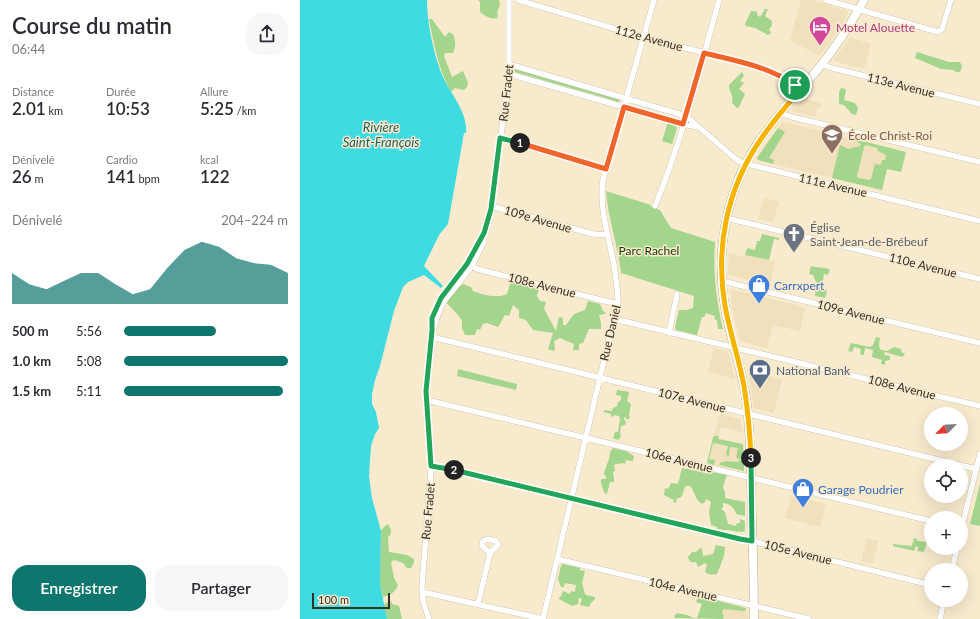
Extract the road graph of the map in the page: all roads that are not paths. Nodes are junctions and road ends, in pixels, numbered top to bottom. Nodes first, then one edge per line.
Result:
1 (508, 0) edge
2 (518, 0) edge
3 (654, 0) edge
4 (720, 0) edge
5 (826, 0) edge
6 (864, 0) edge
7 (950, 0) edge
8 (859, 10) junction
9 (643, 37) junction
10 (704, 53) junction
11 (822, 63) junction
12 (509, 65) junction
13 (509, 74) junction
14 (801, 89) junction
15 (626, 99) junction
16 (980, 104) edge
17 (624, 107) junction
18 (780, 113) junction
19 (686, 116) junction
20 (683, 124) junction
21 (697, 127) junction
22 (500, 138) junction
23 (980, 162) edge
24 (746, 164) junction
25 (606, 169) junction
26 (491, 206) junction
27 (655, 206) dead end
28 (726, 218) junction
29 (980, 221) edge
30 (608, 235) junction
31 (469, 265) junction
32 (980, 279) edge
33 (722, 281) junction
34 (677, 294) dead end
35 (617, 304) junction
36 (614, 319) junction
37 (669, 333) junction
38 (432, 334) junction
39 (980, 343) edge
40 (734, 347) junction
41 (600, 378) junction
42 (426, 400) junction
43 (980, 406) edge
44 (748, 414) junction
45 (586, 438) junction
46 (980, 454) edge
47 (431, 466) junction
48 (976, 469) junction
49 (751, 477) junction
50 (572, 499) junction
51 (966, 511) edge
52 (924, 519) edge
53 (752, 541) junction
54 (490, 553) dead end
55 (557, 559) junction
56 (924, 583) edge
57 (422, 592) junction
58 (478, 604) junction
59 (754, 606) junction
60 (943, 607) edge
61 (429, 619) edge
62 (543, 619) edge
63 (754, 619) edge
64 (809, 619) edge
65 (940, 619) edge

1 - 12 street, Rue Fradet
2 - 9 street, 112e Avenue
3 - 9 street, Rue Daniel
4 - 10 street
5 - 8 street
6 - 8 street
7 - 8 street
8 - 11 street
9 - 10 street, 112e Avenue
9 - 15 street, Rue Daniel
10 - 14 street, 112e Avenue
10 - 19 street
11 - 14 street
11 - 16 street, 113e Avenue
12 - 13 street, Rue Fradet
12 - 15 street, 111e Avenue
13 - 17 street, 111e Avenue
13 - 22 street, Rue Fradet
14 - 18 street
15 - 17 street, Rue Daniel
15 - 19 street, 111e Avenue
17 - 20 street, 111e Avenue
17 - 25 street, Rue Daniel
18 - 23 street
18 - 24 street
19 - 20 street
19 - 21 street, 111e Avenue
20 - 21 street, 111e Avenue
20 - 27 street
21 - 24 street, 111e Avenue
22 - 25 street
22 - 26 street, Rue Fradet
24 - 28 street
24 - 29 street, 111e Avenue
25 - 30 street, Rue Daniel
26 - 30 street, 109e Avenue
26 - 31 street, Rue Fradet
28 - 32 street, 110e Avenue
28 - 33 street
30 - 35 street, Rue Daniel
31 - 35 street, 108e Avenue
31 - 38 street, Rue Fradet
33 - 39 street, 109e Avenue
33 - 40 street
34 - 37 street
35 - 36 street, Rue Daniel
36 - 37 street, 108e Avenue
36 - 41 street, Rue Daniel
37 - 40 street, 108e Avenue
38 - 41 street, 107e Avenue
38 - 42 street, Rue Fradet
40 - 43 street, 108e Avenue
40 - 44 street
41 - 44 street, 107e Avenue
41 - 45 street, Rue Daniel
42 - 45 street, 106e Avenue
42 - 47 street, Rue Fradet
44 - 48 street, 107e Avenue
44 - 49 street
45 - 49 street, 106e Avenue
45 - 50 street, Rue Daniel
46 - 48 street
47 - 50 street, 105e Avenue
47 - 57 street, Rue Fradet
48 - 51 street
49 - 52 street, 106e Avenue
49 - 53 street
50 - 53 street, 105e Avenue
50 - 55 street, Rue Daniel
53 - 56 street, 105e Avenue
53 - 59 street
54 - 58 street
55 - 59 street, 104e Avenue
55 - 62 street, Rue Daniel
57 - 58 street
57 - 61 street, Rue Fradet
58 - 62 street
59 - 63 street
59 - 64 street, 104e Avenue
60 - 65 street

